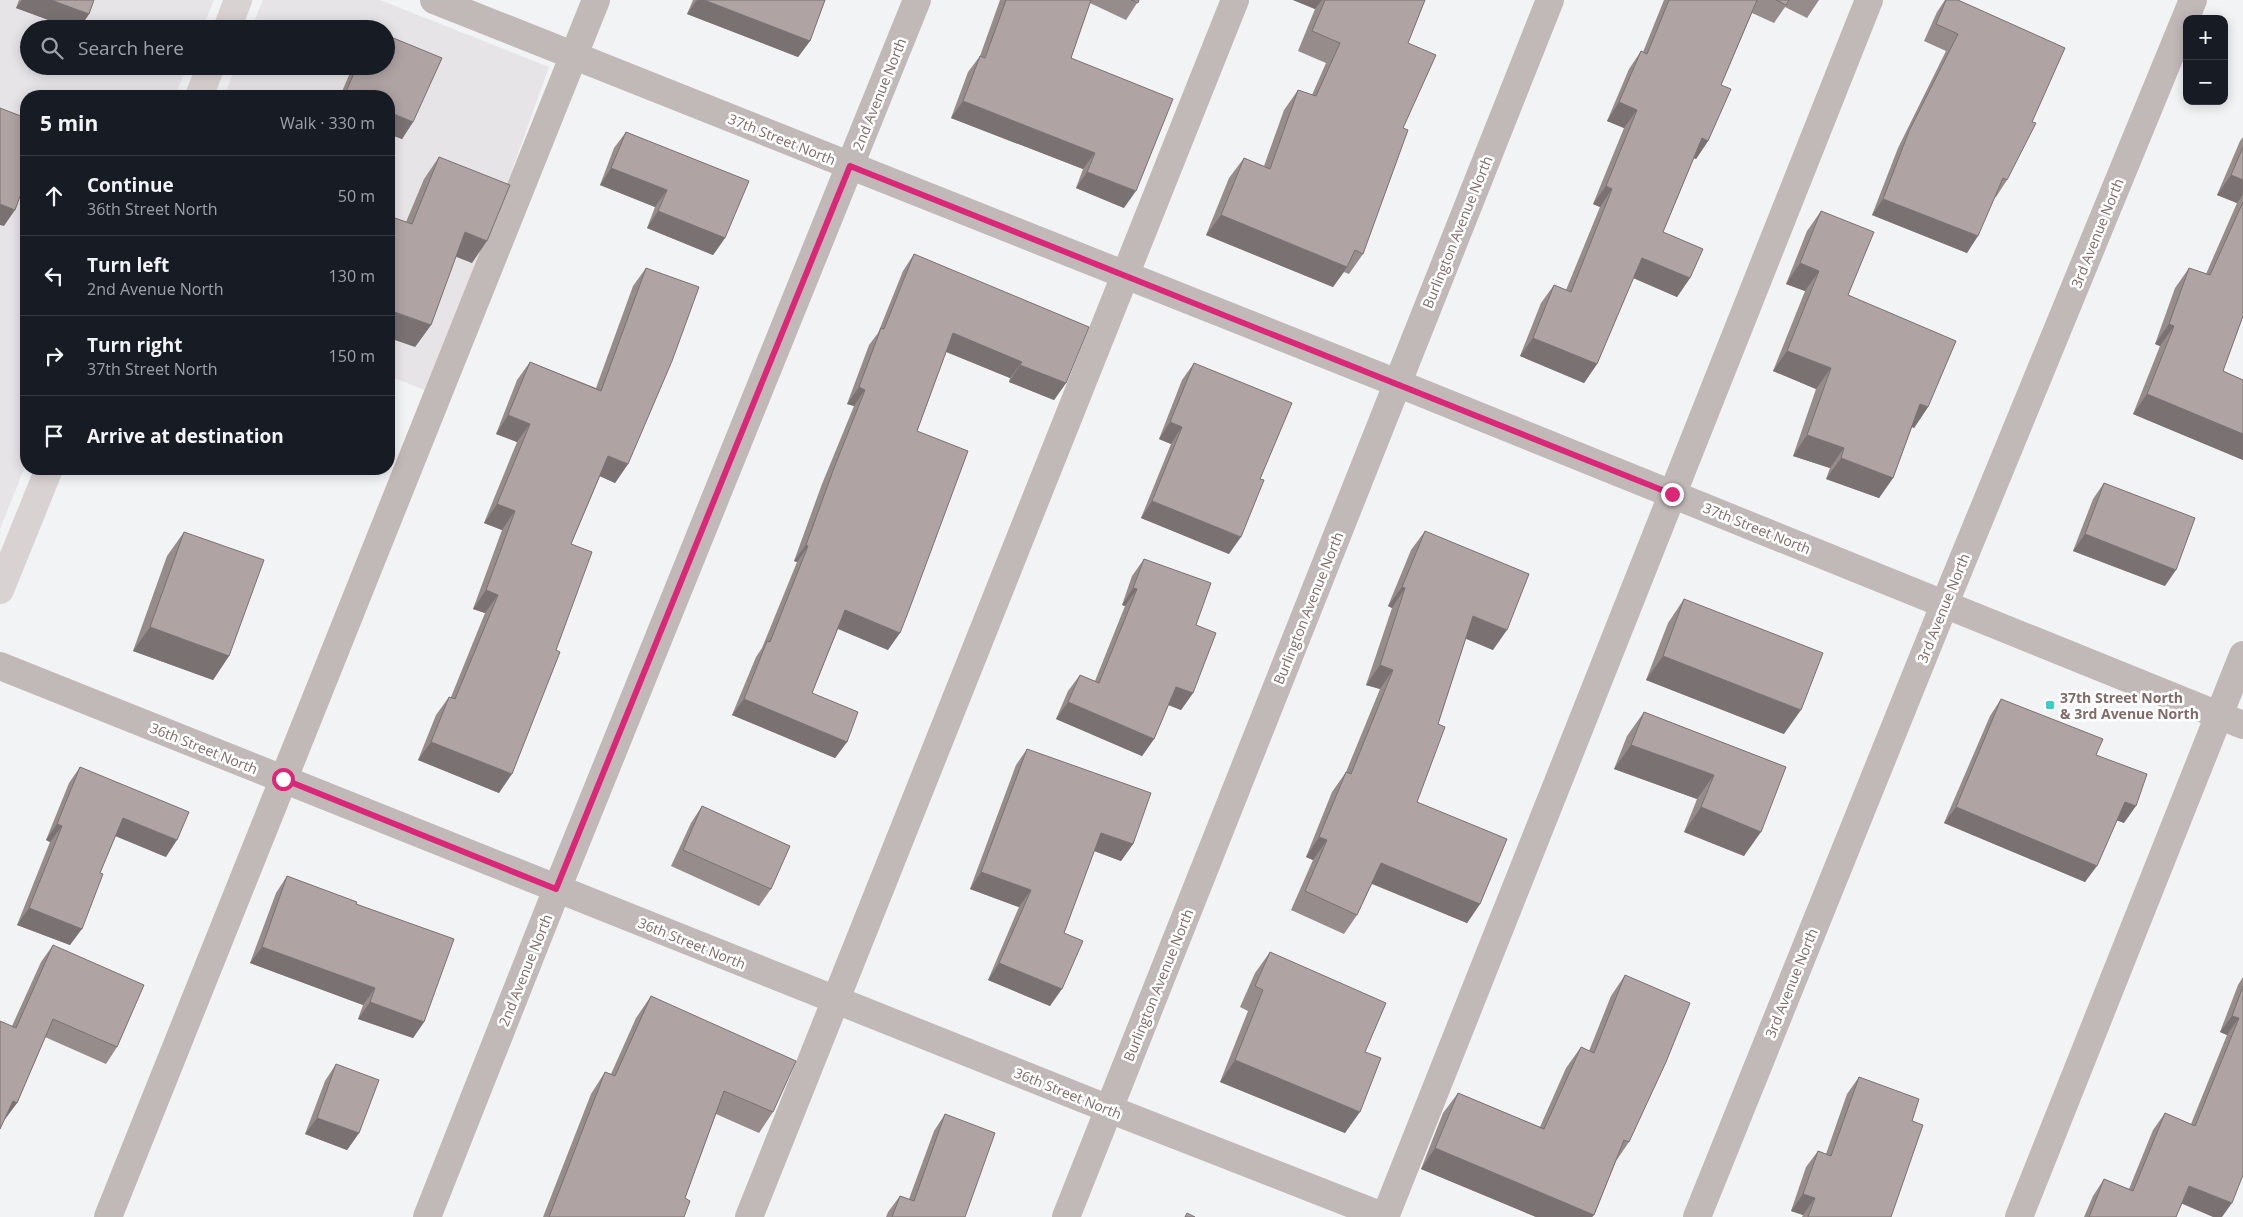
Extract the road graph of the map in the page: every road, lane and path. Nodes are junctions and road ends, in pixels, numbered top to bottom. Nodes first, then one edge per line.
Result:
1 (238, 0) edge
2 (434, 0) edge
3 (596, 0) edge
4 (917, 0) edge
5 (1235, 0) edge
6 (1550, 0) edge
7 (1869, 0) edge
8 (2193, 0) edge
9 (230, 20) edge
10 (574, 56) junction
11 (208, 75) edge
12 (202, 90) edge
13 (850, 166) junction
14 (1125, 275) junction
15 (1397, 383) junction
16 (47, 475) edge
17 (1672, 494) junction
18 (0, 590) edge
19 (1944, 603) junction
20 (2243, 655) edge
21 (0, 666) edge
22 (2231, 720) edge
23 (283, 779) junction
24 (556, 889) junction
25 (837, 1000) junction
26 (1109, 1109) junction
27 (108, 1217) edge
28 (427, 1217) edge
29 (749, 1217) edge
30 (1066, 1217) edge
31 (1385, 1217) edge
32 (1697, 1217) edge
33 (2019, 1217) edge

1 - 9 main road
2 - 10 street, 37th Street North
3 - 10 street
4 - 13 street, 2nd Avenue North
5 - 14 street
6 - 15 street, Burlington Avenue North
7 - 17 street
8 - 19 street, 3rd Avenue North
10 - 13 street, 37th Street North
10 - 23 street
11 - 12 main road
13 - 14 street, 37th Street North
13 - 24 street, 2nd Avenue North
14 - 15 street, 37th Street North
14 - 25 street
15 - 17 street, 37th Street North
15 - 26 street, Burlington Avenue North
16 - 18 main road
17 - 19 street, 37th Street North
17 - 31 street
19 - 22 street, 37th Street North
19 - 32 street, 3rd Avenue North
20 - 22 street
21 - 23 street, 36th Street North
22 - 33 street
23 - 24 street, 36th Street North
23 - 27 street
24 - 25 street, 36th Street North
24 - 28 street, 2nd Avenue North
25 - 26 street, 36th Street North
25 - 29 street
26 - 30 street, Burlington Avenue North
26 - 31 street, 36th Street North

